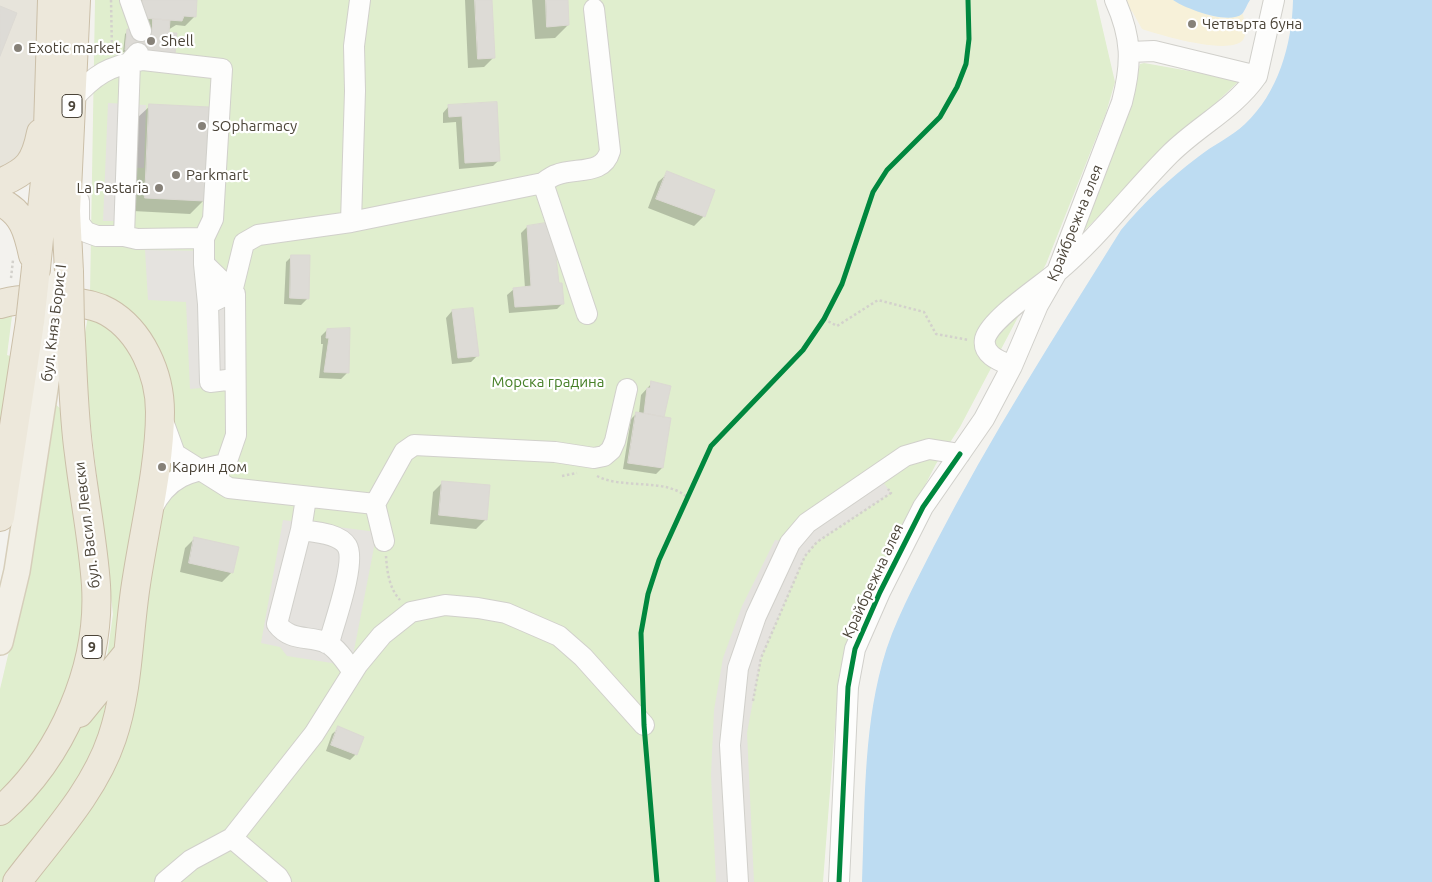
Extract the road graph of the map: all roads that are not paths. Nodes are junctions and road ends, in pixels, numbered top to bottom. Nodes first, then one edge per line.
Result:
1 (52, 0) edge
2 (76, 0) edge
3 (130, 0) edge
4 (360, 0) edge
5 (1115, 0) edge
6 (1274, 0) edge
7 (594, 9) dead end
8 (142, 30) dead end
9 (1130, 52) junction
10 (127, 60) junction
11 (1258, 76) junction
12 (51, 80) junction
13 (72, 100) junction
14 (68, 171) junction
15 (0, 183) edge
16 (543, 183) junction
17 (0, 202) edge
18 (351, 222) junction
19 (124, 236) junction
20 (204, 238) junction
21 (204, 264) junction
22 (55, 270) junction
23 (1058, 272) junction
24 (232, 292) junction
25 (0, 304) edge
26 (208, 304) junction
27 (587, 314) dead end
28 (52, 324) junction
29 (1012, 366) junction
30 (234, 379) junction
31 (627, 389) dead end
32 (160, 412) junction
33 (960, 454) junction
34 (197, 470) junction
35 (312, 499) junction
36 (374, 504) junction
37 (0, 517) edge
38 (145, 525) junction
39 (306, 531) junction
40 (384, 542) road end
41 (0, 642) edge
42 (326, 643) junction
43 (128, 653) junction
44 (353, 672) junction
45 (644, 725) road end
46 (55, 744) junction
47 (0, 811) edge
48 (232, 838) junction
49 (17, 882) edge
50 (165, 882) edge
51 (281, 882) edge
52 (738, 882) edge
53 (839, 882) edge

1 - 12 highway, бул. Княз Борис I / 9
2 - 13 highway, 9
3 - 8 lane
4 - 18 lane
5 - 9 lane, Крайбрежна алея
6 - 11 lane
7 - 16 lane
9 - 11 lane
9 - 23 lane, Крайбрежна алея
10 - 13 lane
10 - 19 lane
10 - 20 lane
11 - 23 lane
12 - 15 highway
12 - 22 highway, бул. Княз Борис I / 9
13 - 14 highway, 9
14 - 19 lane
14 - 22 highway, бул. Васил Левски / 9
16 - 18 lane
16 - 27 lane
17 - 22 highway
18 - 24 lane
19 - 20 lane
20 - 21 lane
21 - 24 lane
21 - 26 lane
22 - 28 highway, бул. Княз Борис I / 9, bridge
22 - 28 highway, бул. Васил Левски / 9, bridge
23 - 29 lane, Крайбрежна алея
23 - 29 lane
24 - 26 lane
24 - 30 lane
25 - 32 highway
26 - 30 lane
28 - 37 highway, бул. Княз Борис I / 9
28 - 41 main road, бул. Княз Борис I
28 - 46 highway, бул. Васил Левски / 9
29 - 33 lane, Крайбрежна алея
30 - 34 lane
31 - 36 lane
32 - 34 lane
32 - 38 highway
33 - 52 lane
33 - 53 lane, Крайбрежна алея
34 - 35 lane
34 - 38 lane
35 - 36 lane
35 - 39 lane
36 - 40 lane
38 - 43 highway
39 - 42 lane
39 - 42 lane
42 - 44 lane
43 - 46 highway
43 - 49 highway
44 - 45 lane
44 - 48 lane
46 - 47 highway, бул. Васил Левски / 9
48 - 50 lane
48 - 51 lane

